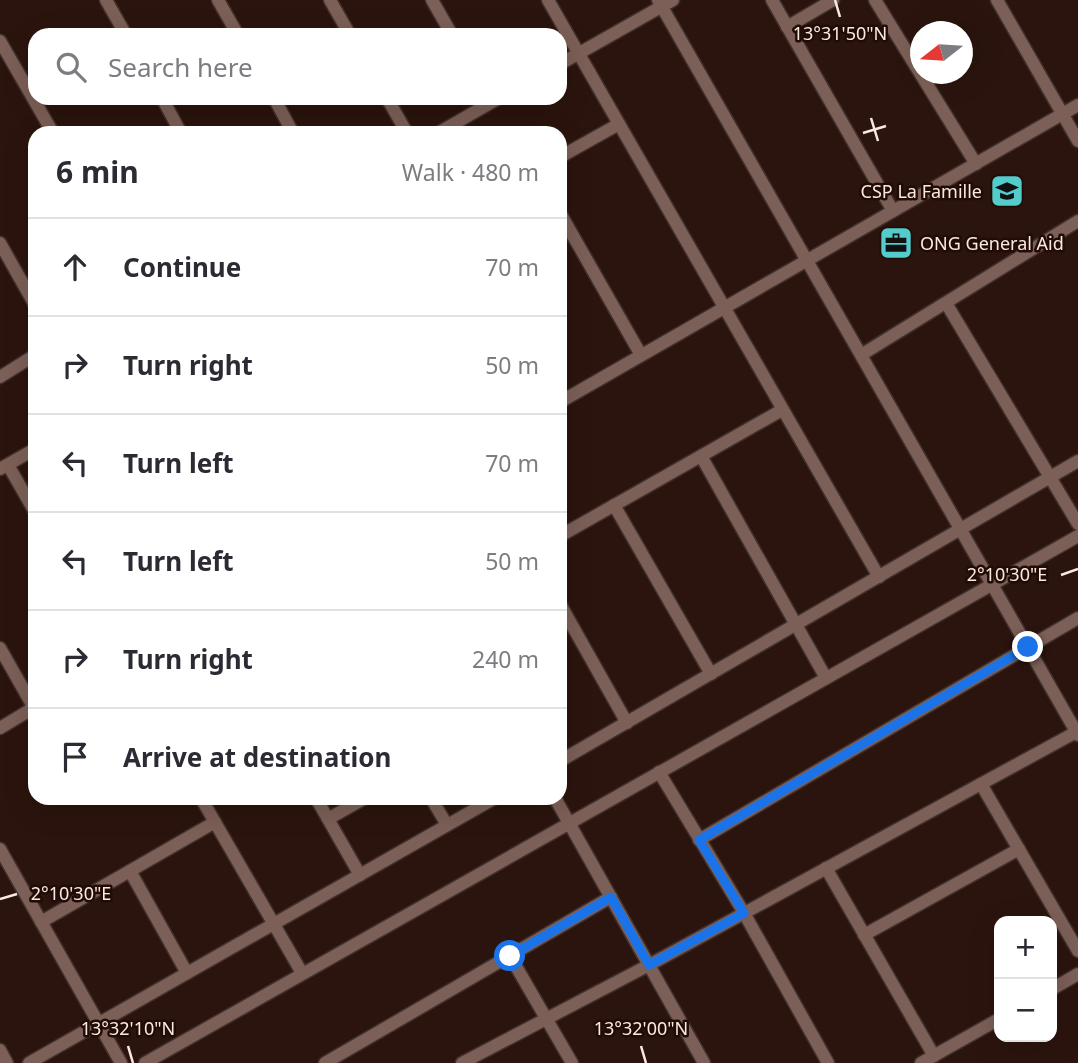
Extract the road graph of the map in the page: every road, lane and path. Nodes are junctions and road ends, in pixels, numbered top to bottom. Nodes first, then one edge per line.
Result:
1 (106, 0) edge
2 (218, 0) edge
3 (330, 0) edge
4 (432, 0) edge
5 (548, 0) edge
6 (772, 0) edge
7 (833, 0) edge
8 (875, 0) edge
9 (997, 0) edge
10 (665, 2) edge
11 (787, 27) junction
12 (122, 28) edge
13 (234, 28) edge
14 (346, 28) edge
15 (448, 28) edge
16 (564, 28) edge
17 (567, 34) edge
18 (1, 43) edge
19 (578, 54) junction
20 (567, 60) edge
21 (28, 91) edge
22 (36, 105) edge
23 (165, 105) edge
24 (278, 105) edge
25 (391, 105) edge
26 (484, 105) edge
27 (1078, 105) edge
28 (1062, 114) junction
29 (619, 124) junction
30 (48, 126) edge
31 (175, 126) edge
32 (289, 126) edge
33 (403, 126) edge
34 (450, 126) edge
35 (1078, 141) edge
36 (567, 153) edge
37 (976, 164) junction
38 (893, 211) junction
39 (1078, 221) edge
40 (567, 225) edge
41 (2, 249) edge
42 (807, 260) junction
43 (28, 293) edge
44 (946, 303) junction
45 (724, 308) junction
46 (641, 355) junction
47 (862, 355) junction
48 (28, 359) edge
49 (0, 377) edge
50 (567, 397) edge
51 (782, 410) junction
52 (28, 453) edge
53 (701, 456) junction
54 (1078, 461) edge
55 (4, 467) edge
56 (1050, 477) junction
57 (28, 502) edge
58 (614, 505) junction
59 (1078, 524) edge
60 (961, 529) junction
61 (567, 532) edge
62 (1078, 536) edge
63 (879, 577) junction
64 (992, 584) junction
65 (567, 616) edge
66 (1078, 618) edge
67 (796, 625) junction
68 (1028, 647) junction
69 (0, 648) edge
70 (711, 674) junction
71 (826, 678) junction
72 (28, 697) edge
73 (28, 712) edge
74 (627, 723) junction
75 (0, 728) edge
76 (1077, 732) edge
77 (567, 757) edge
78 (659, 772) junction
79 (981, 784) junction
80 (205, 805) edge
81 (320, 805) edge
82 (353, 805) edge
83 (435, 805) edge
84 (483, 805) edge
85 (559, 805) edge
86 (328, 819) junction
87 (215, 822) junction
88 (569, 823) junction
89 (447, 825) junction
90 (699, 840) junction
91 (1019, 849) junction
92 (1, 852) edge
93 (826, 868) junction
94 (130, 871) junction
95 (360, 875) junction
96 (611, 897) junction
97 (744, 913) junction
98 (41, 922) junction
99 (274, 924) junction
100 (864, 935) junction
101 (1078, 951) edge
102 (510, 956) junction
103 (649, 965) junction
104 (187, 973) junction
105 (302, 973) junction
106 (1078, 974) edge
107 (1057, 986) edge
108 (546, 1019) junction
109 (994, 1021) edge
110 (99, 1024) junction
111 (0, 1051) edge
112 (933, 1056) junction
113 (702, 1059) edge
114 (7, 1063) edge
115 (29, 1063) edge
116 (121, 1063) edge
117 (145, 1063) edge
118 (325, 1063) edge
119 (462, 1063) edge
120 (572, 1063) edge
121 (686, 1063) edge
122 (828, 1063) edge
123 (921, 1063) edge

1 - 12 street
2 - 13 street
3 - 14 street
4 - 15 street
5 - 16 street
6 - 11 street
7 - 11 street
8 - 37 street
9 - 28 street
10 - 19 street
10 - 42 street
11 - 38 street
17 - 19 street
18 - 21 street
19 - 20 street
19 - 29 street
22 - 30 street
23 - 31 street
24 - 32 street
25 - 33 street
26 - 34 street
27 - 28 street
28 - 35 street
28 - 37 street
29 - 36 street
29 - 45 street
37 - 38 street
38 - 42 street
39 - 44 street
40 - 46 street
41 - 43 street
42 - 45 street
42 - 47 street
44 - 47 street
44 - 56 street
45 - 46 street
45 - 51 street
46 - 50 street
47 - 60 street
48 - 49 street
51 - 53 street
51 - 63 street
52 - 55 street
53 - 58 street
53 - 67 street
54 - 56 street
55 - 57 street
56 - 59 street
56 - 60 street
58 - 61 street
58 - 70 street
60 - 63 street
60 - 64 street
62 - 64 street
63 - 67 street
64 - 68 street
64 - 71 street
65 - 74 street
66 - 68 street
67 - 70 street
67 - 71 street
68 - 76 street
68 - 90 street
69 - 72 street
70 - 74 street
71 - 78 street
73 - 75 street
74 - 77 street
76 - 79 street
78 - 88 street
78 - 90 street
79 - 91 street
79 - 93 street
80 - 87 street
81 - 86 street
82 - 86 street
83 - 89 street
84 - 89 street
85 - 88 street
86 - 95 street
87 - 94 street
87 - 99 street
88 - 96 street
88 - 105 street
89 - 95 street
90 - 97 street
91 - 100 street
91 - 101 street
92 - 98 street
93 - 97 street
93 - 100 street
94 - 98 street
94 - 104 street
95 - 99 street
96 - 102 street
96 - 103 street
97 - 103 street
97 - 122 street
98 - 110 street
99 - 104 street
99 - 105 street
100 - 112 street
102 - 108 street
102 - 118 street
103 - 108 street
103 - 113 street
104 - 110 street
105 - 117 street
106 - 107 street
108 - 119 street
108 - 120 street
109 - 112 street
110 - 115 street
110 - 116 street
111 - 114 street
112 - 123 street
113 - 121 street

